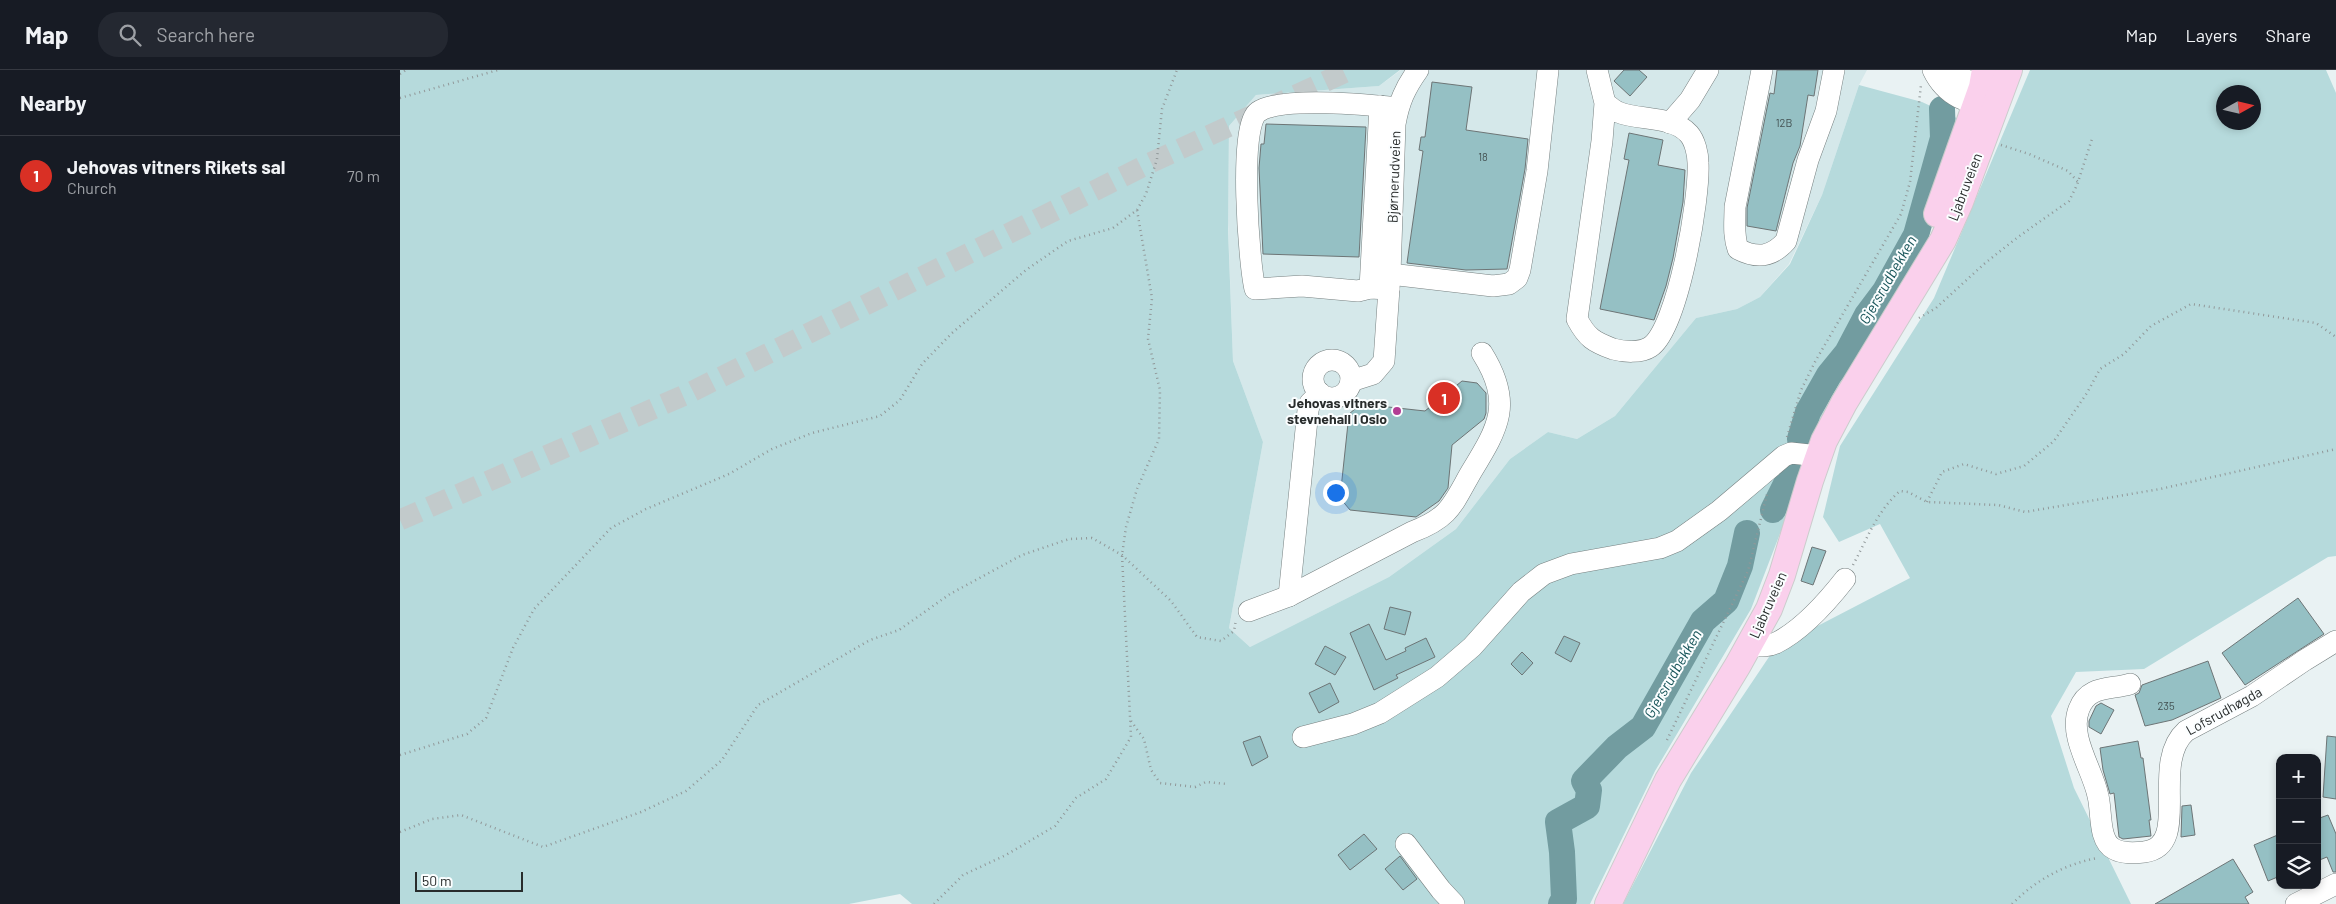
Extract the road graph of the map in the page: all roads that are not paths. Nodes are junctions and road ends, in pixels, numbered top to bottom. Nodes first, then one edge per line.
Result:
1 (1418, 70) edge
2 (1548, 70) edge
3 (1597, 70) edge
4 (1708, 70) edge
5 (1762, 70) edge
6 (1834, 70) edge
7 (1944, 70) edge
8 (2009, 70) edge
9 (1928, 74) edge
10 (1985, 91) edge
11 (1605, 103) junction
12 (1389, 107) junction
13 (1670, 123) junction
14 (1383, 284) junction
15 (1901, 307) junction
16 (1482, 353) dead end
17 (1351, 381) junction
18 (1320, 393) junction
19 (1819, 456) junction
20 (1845, 579) road end
21 (1289, 596) junction
22 (1249, 611) road end
23 (2336, 641) edge
24 (1749, 646) junction
25 (2130, 684) dead end
26 (1303, 738) dead end
27 (1406, 844) dead end
28 (2336, 884) edge
29 (1454, 904) edge
30 (1608, 904) edge
31 (2296, 904) edge

1 - 12 street, Bjørnerudveien
2 - 14 street
3 - 11 street
4 - 13 street
5 - 6 street
7 - 10 street
8 - 10 main road, Ljabruveien
9 - 10 street
10 - 15 main road, Ljabruveien
10 - 15 main road, Ljabruveien
11 - 13 street
11 - 13 street
12 - 14 street, Bjørnerudveien
12 - 14 street
14 - 17 street, Bjørnerudveien
15 - 19 main road, Ljabruveien
16 - 21 street
17 - 18 street
17 - 18 street
18 - 21 street
19 - 24 main road, Ljabruveien
19 - 26 street
20 - 24 street
21 - 22 street
23 - 25 street, Lofsrudhøgda
24 - 30 main road, Ljabruveien
27 - 29 street
28 - 31 street

